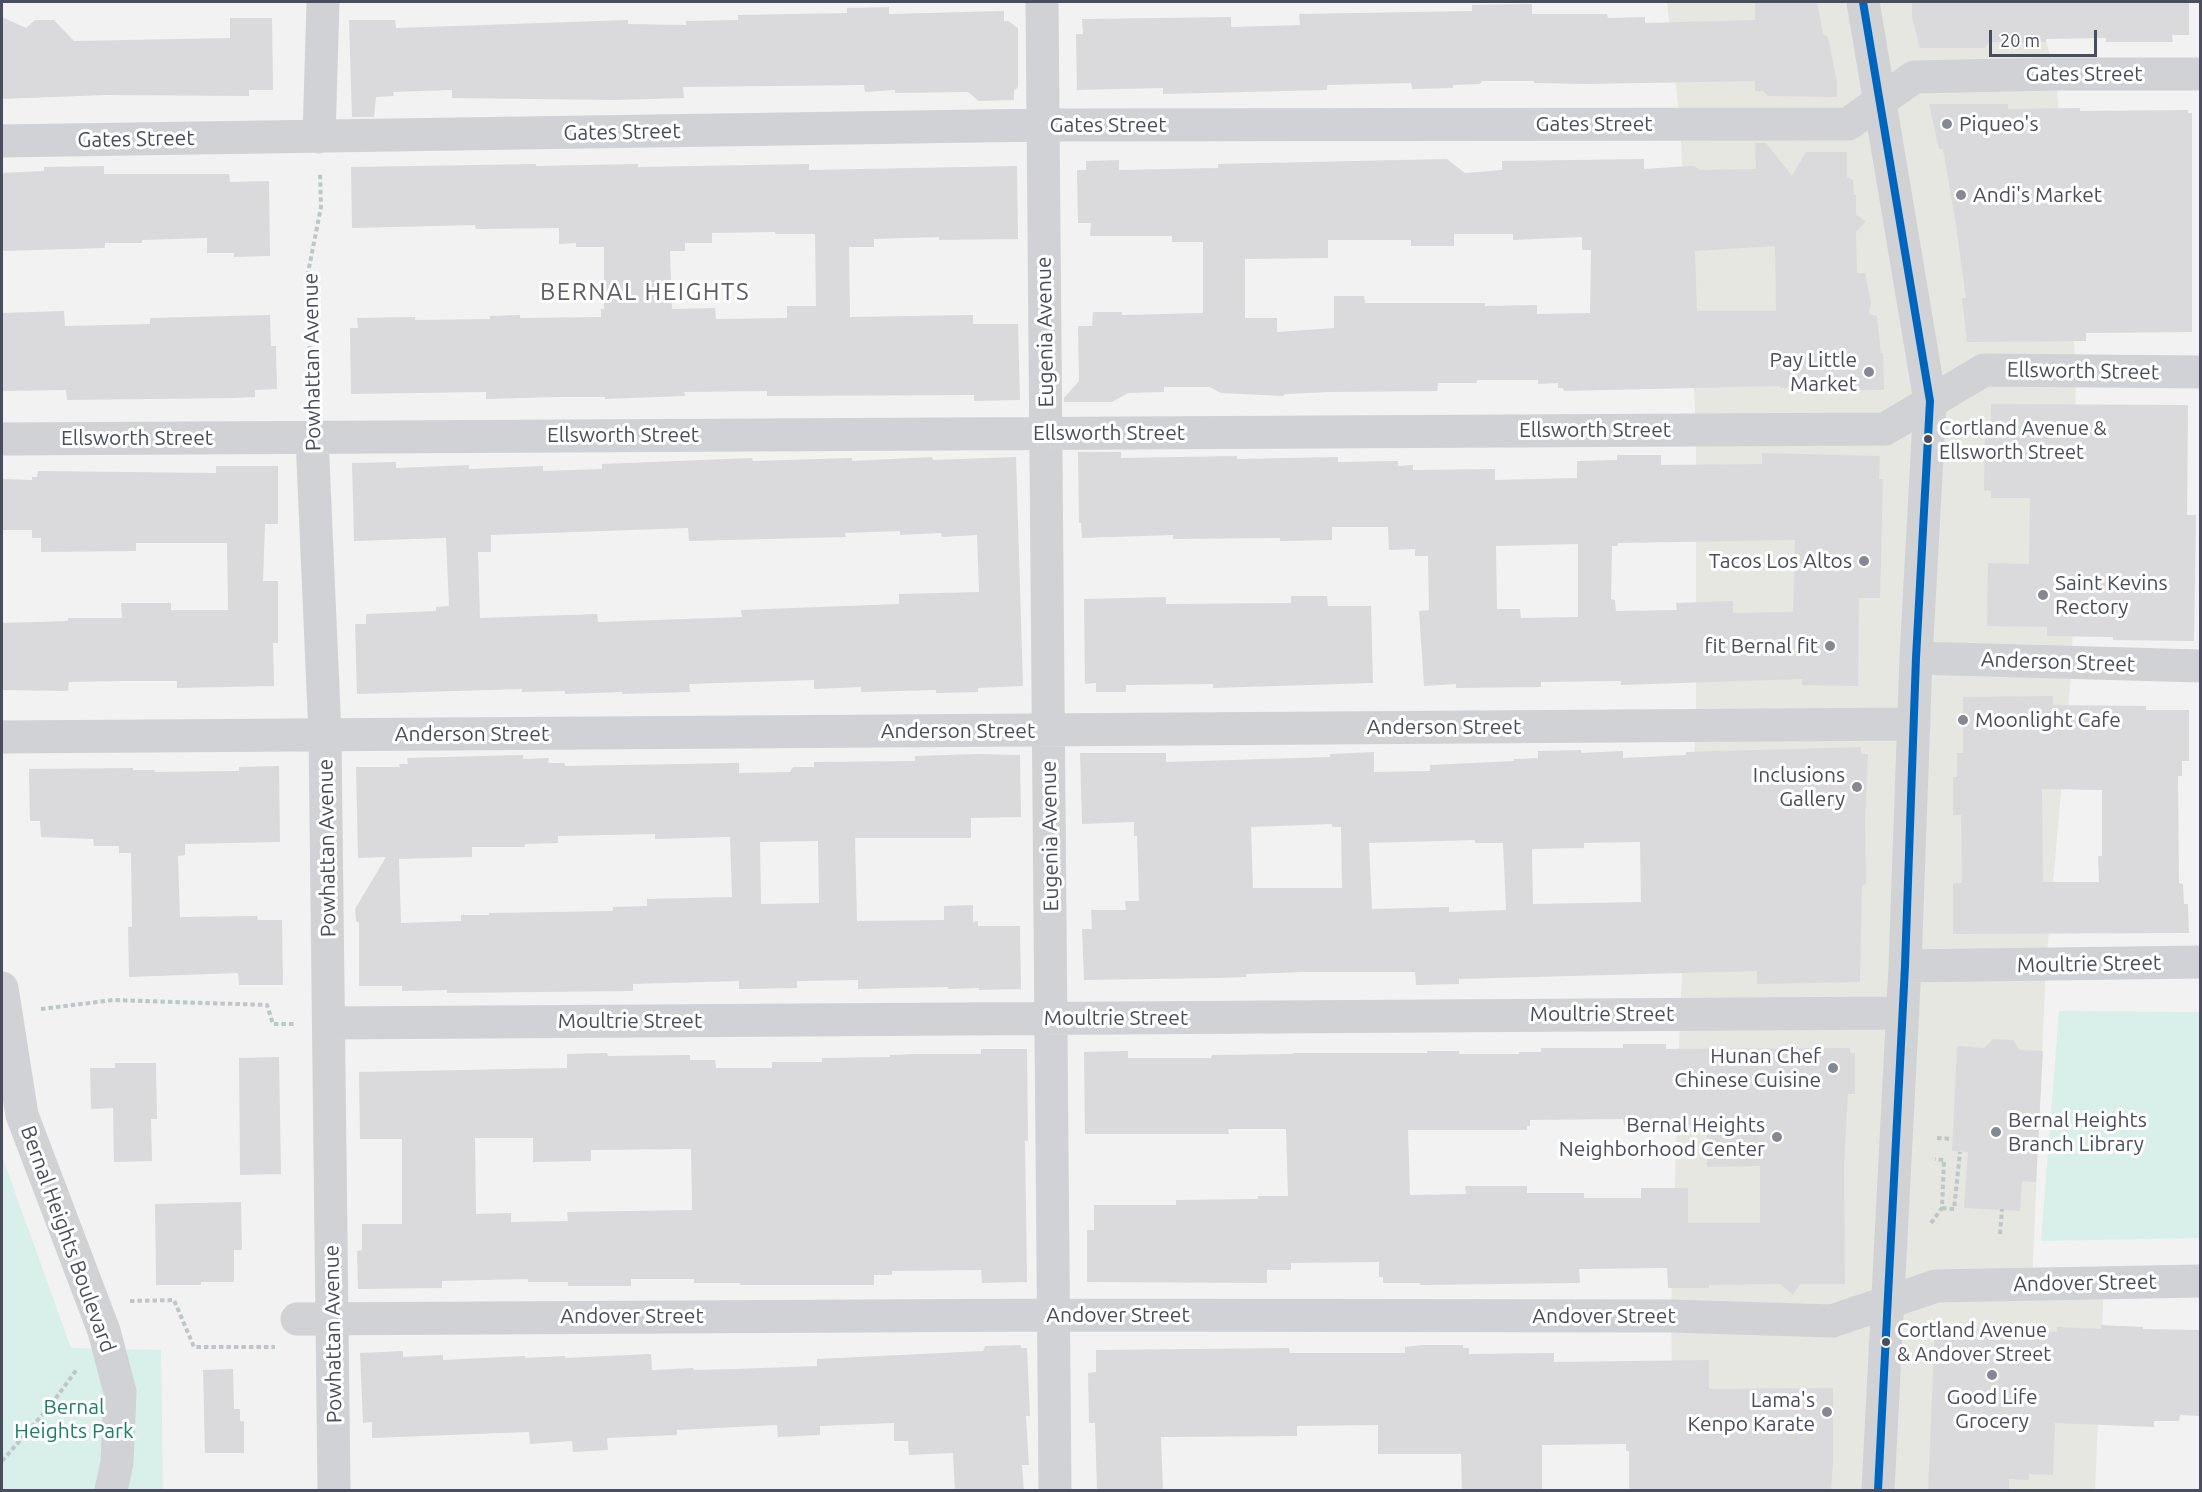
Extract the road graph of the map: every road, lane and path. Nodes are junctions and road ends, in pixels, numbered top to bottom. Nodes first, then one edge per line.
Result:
1 (323, 2) edge
2 (1042, 2) edge
3 (1863, 2) edge
4 (2200, 74) edge
5 (1880, 101) junction
6 (1043, 125) junction
7 (319, 137) junction
8 (2, 141) edge
9 (321, 207) dead end
10 (2200, 372) edge
11 (1930, 401) junction
12 (1046, 433) junction
13 (312, 437) junction
14 (2, 439) edge
15 (1916, 658) junction
16 (2200, 666) edge
17 (1914, 724) junction
18 (1049, 730) junction
19 (326, 735) junction
20 (2, 737) edge
21 (2200, 962) edge
22 (1905, 966) junction
23 (3, 1001) edge
24 (1902, 1012) junction
25 (1051, 1018) junction
26 (329, 1023) junction
27 (273, 1024) dead end
28 (12, 1118) edge
29 (1937, 1138) dead end
30 (1952, 1139) dead end
31 (1960, 1152) dead end
32 (1935, 1159) dead end
33 (1942, 1208) junction
34 (2002, 1209) dead end
35 (1931, 1222) dead end
36 (2000, 1234) dead end
37 (2200, 1281) edge
38 (1888, 1302) junction
39 (1053, 1315) junction
40 (332, 1317) junction
41 (297, 1318) joint
42 (104, 1331) junction
43 (2, 1461) edge
44 (111, 1491) edge
45 (334, 1491) edge
46 (1055, 1491) edge
47 (1878, 1491) edge

1 - 7 street
2 - 6 street, Eugenia Avenue
3 - 5 street
4 - 5 street, Gates Street
5 - 6 street, Gates Street
5 - 11 street
6 - 7 street, Gates Street
6 - 12 street, Eugenia Avenue
7 - 8 street, Gates Street
9 - 13 path, Powhattan Avenue
10 - 11 street, Ellsworth Street
11 - 12 street, Ellsworth Street
11 - 15 street
12 - 13 street, Ellsworth Street
12 - 18 street, Eugenia Avenue
13 - 14 street, Ellsworth Street
13 - 19 street, Powhattan Avenue
15 - 16 street, Anderson Street
15 - 17 street
17 - 18 street, Anderson Street
17 - 22 street
18 - 19 street, Anderson Street
18 - 25 street, Eugenia Avenue
19 - 20 street, Anderson Street
19 - 26 street, Powhattan Avenue
21 - 22 street, Moultrie Street
22 - 24 street
23 - 27 path
23 - 28 street, Bernal Heights Boulevard
24 - 25 street, Moultrie Street
24 - 38 street
25 - 26 street, Moultrie Street
25 - 39 street, Eugenia Avenue
26 - 40 street, Powhattan Avenue
28 - 42 street, Bernal Heights Boulevard
29 - 30 path
31 - 33 path
32 - 33 path
33 - 35 path
34 - 36 path
37 - 38 street, Andover Street
38 - 39 street, Andover Street
38 - 47 street
39 - 40 street, Andover Street
39 - 46 street, Eugenia Avenue
40 - 41 street, Andover Street
40 - 45 street, Powhattan Avenue
41 - 42 path
42 - 43 path
42 - 44 street, Bernal Heights Boulevard

